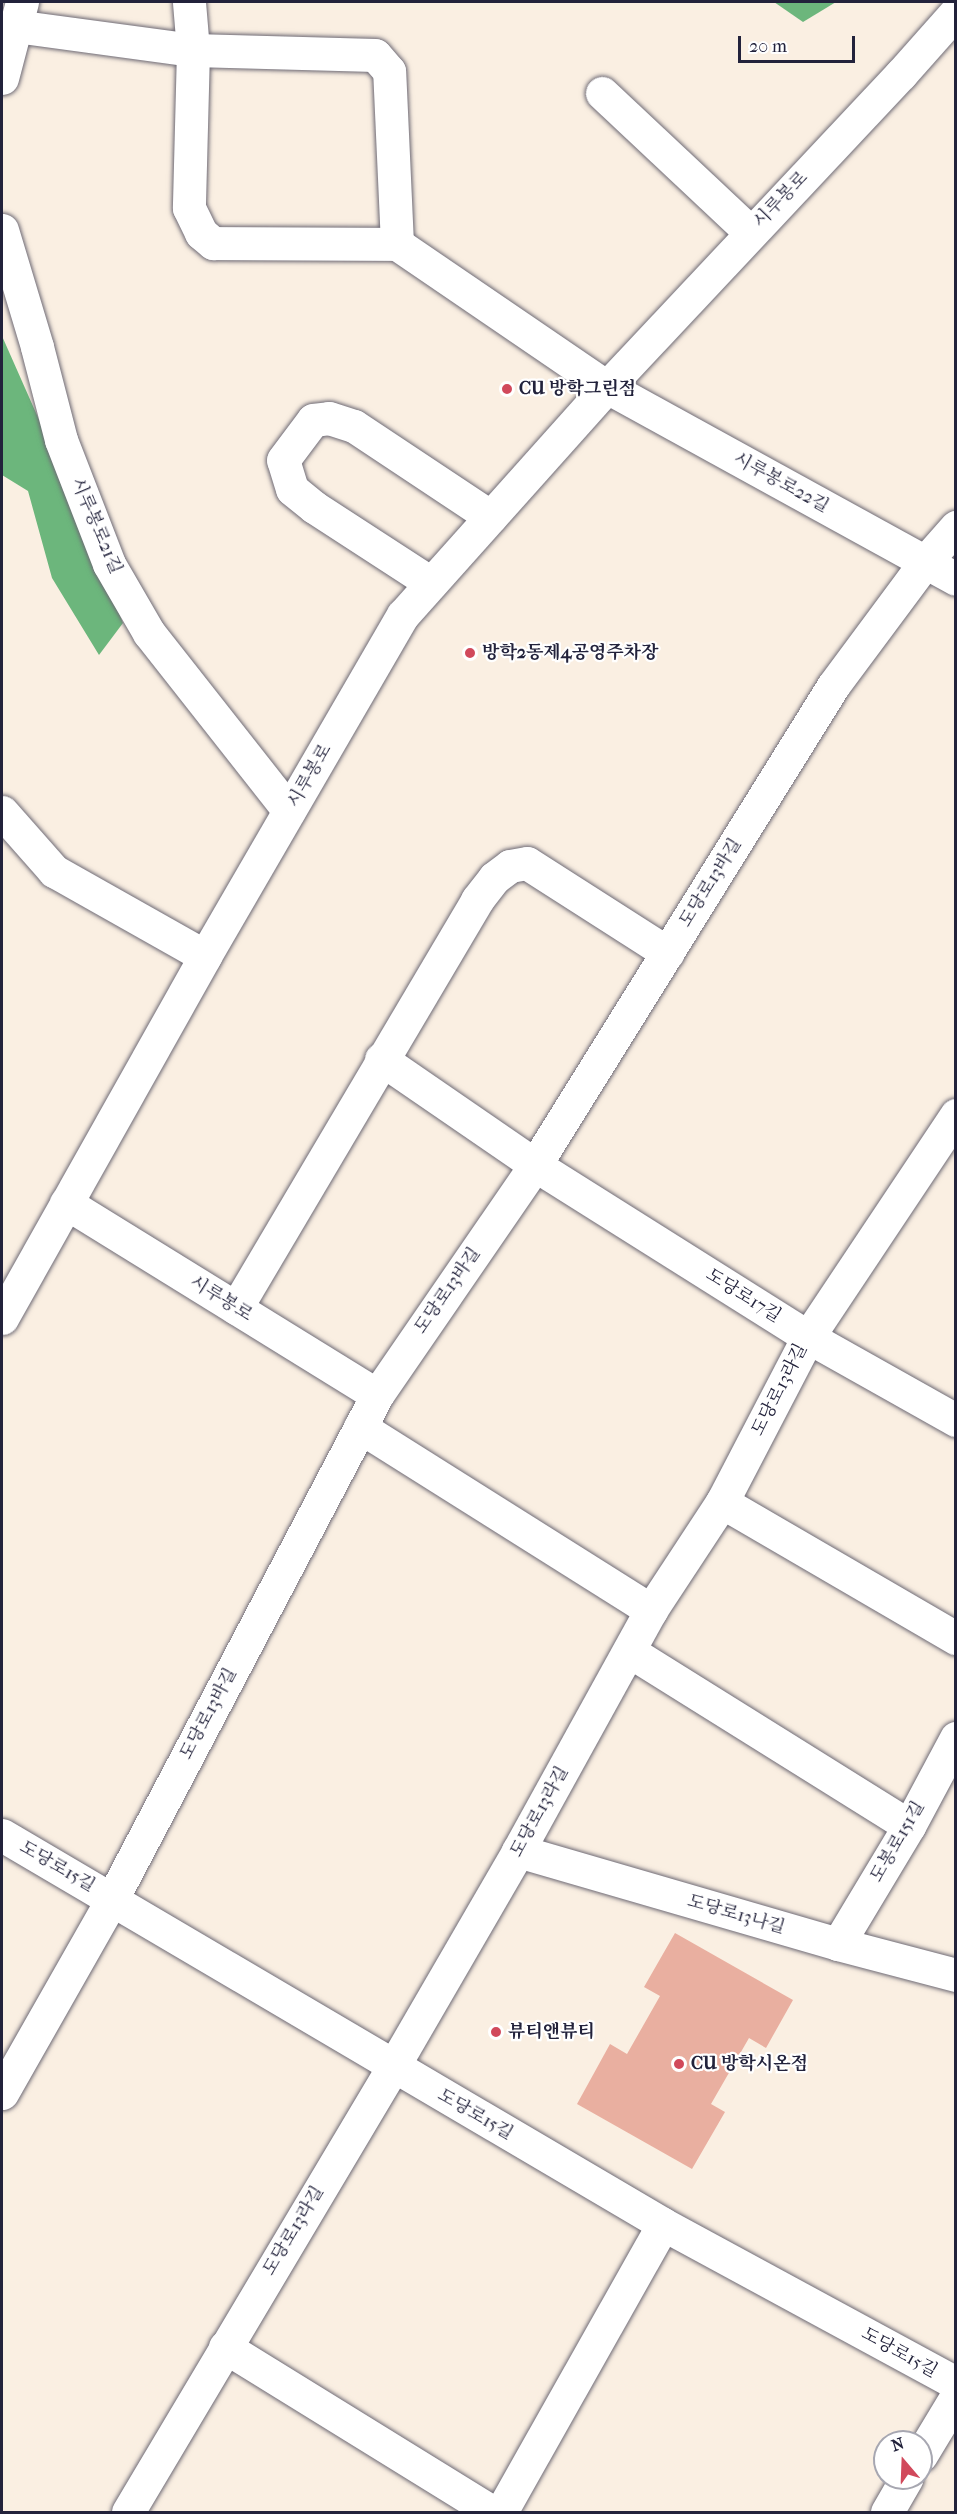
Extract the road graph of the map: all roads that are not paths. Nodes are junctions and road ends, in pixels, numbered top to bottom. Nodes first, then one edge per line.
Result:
1 (189, 2) edge
2 (956, 12) edge
3 (19, 14) edge
4 (193, 50) junction
5 (2, 78) edge
6 (602, 93) dead end
7 (2, 230) edge
8 (750, 232) junction
9 (397, 244) junction
10 (607, 387) junction
11 (491, 517) junction
12 (956, 527) edge
13 (925, 562) junction
14 (956, 579) edge
15 (431, 583) junction
16 (289, 811) junction
17 (2, 812) edge
18 (668, 953) junction
19 (205, 956) junction
20 (381, 1059) junction
21 (956, 1115) edge
22 (535, 1165) junction
23 (66, 1203) junction
24 (236, 1308) junction
25 (2, 1318) edge
26 (808, 1337) junction
27 (377, 1395) junction
28 (956, 1420) edge
29 (360, 1426) junction
30 (722, 1502) junction
31 (651, 1610) junction
32 (956, 1638) edge
33 (629, 1651) junction
34 (956, 1738) edge
35 (909, 1826) junction
36 (2, 1835) edge
37 (518, 1851) junction
38 (112, 1899) junction
39 (838, 1944) junction
40 (956, 1975) edge
41 (393, 2067) junction
42 (2, 2093) edge
43 (663, 2224) junction
44 (225, 2347) junction
45 (956, 2383) edge
46 (956, 2397) edge
47 (933, 2435) edge
48 (900, 2490) edge
49 (128, 2512) edge
50 (492, 2512) edge
51 (501, 2512) edge
52 (887, 2512) edge

1 - 4 street
2 - 8 street, 시루봉로
3 - 4 street
3 - 5 street
4 - 9 street
4 - 9 street
6 - 8 street
7 - 16 street, 시루봉로21길
8 - 10 street, 시루봉로
9 - 10 street
10 - 11 street, 시루봉로
10 - 13 street, 시루봉로22길
11 - 15 street, 시루봉로
11 - 15 street
12 - 13 street, 도당로13바길
13 - 14 street, 시루봉로22길
13 - 18 street, 도당로13바길
15 - 16 street, 시루봉로
16 - 19 street, 시루봉로
17 - 19 street
18 - 20 street
18 - 22 street, 도당로13바길
19 - 23 street, 시루봉로
20 - 22 street, 도당로17길
20 - 24 street
21 - 26 street, 도당로13라길
22 - 26 street, 도당로17길
22 - 27 street, 도당로13바길
23 - 24 street, 시루봉로
23 - 25 street, 시루봉로
24 - 27 street, 시루봉로
26 - 28 street, 도당로17길
26 - 30 street, 도당로13라길
27 - 29 street, 도당로13바길
29 - 31 street
29 - 38 street, 도당로13바길
30 - 31 street, 도당로13라길
30 - 32 street
31 - 33 street, 도당로13라길
33 - 35 street
33 - 37 street, 도당로13라길
34 - 35 street, 도봉로151길
35 - 39 street, 도봉로151길
36 - 38 street, 도당로15길
37 - 39 street, 도당로13나길
37 - 41 street, 도당로13라길
38 - 41 street, 도당로15길
38 - 42 street, 도당로13바길
39 - 40 street, 도당로13나길
41 - 43 street, 도당로15길
41 - 44 street, 도당로13라길
43 - 45 street, 도당로15길
43 - 51 street
44 - 49 street, 도당로13라길
44 - 50 street
46 - 47 street
48 - 52 street

